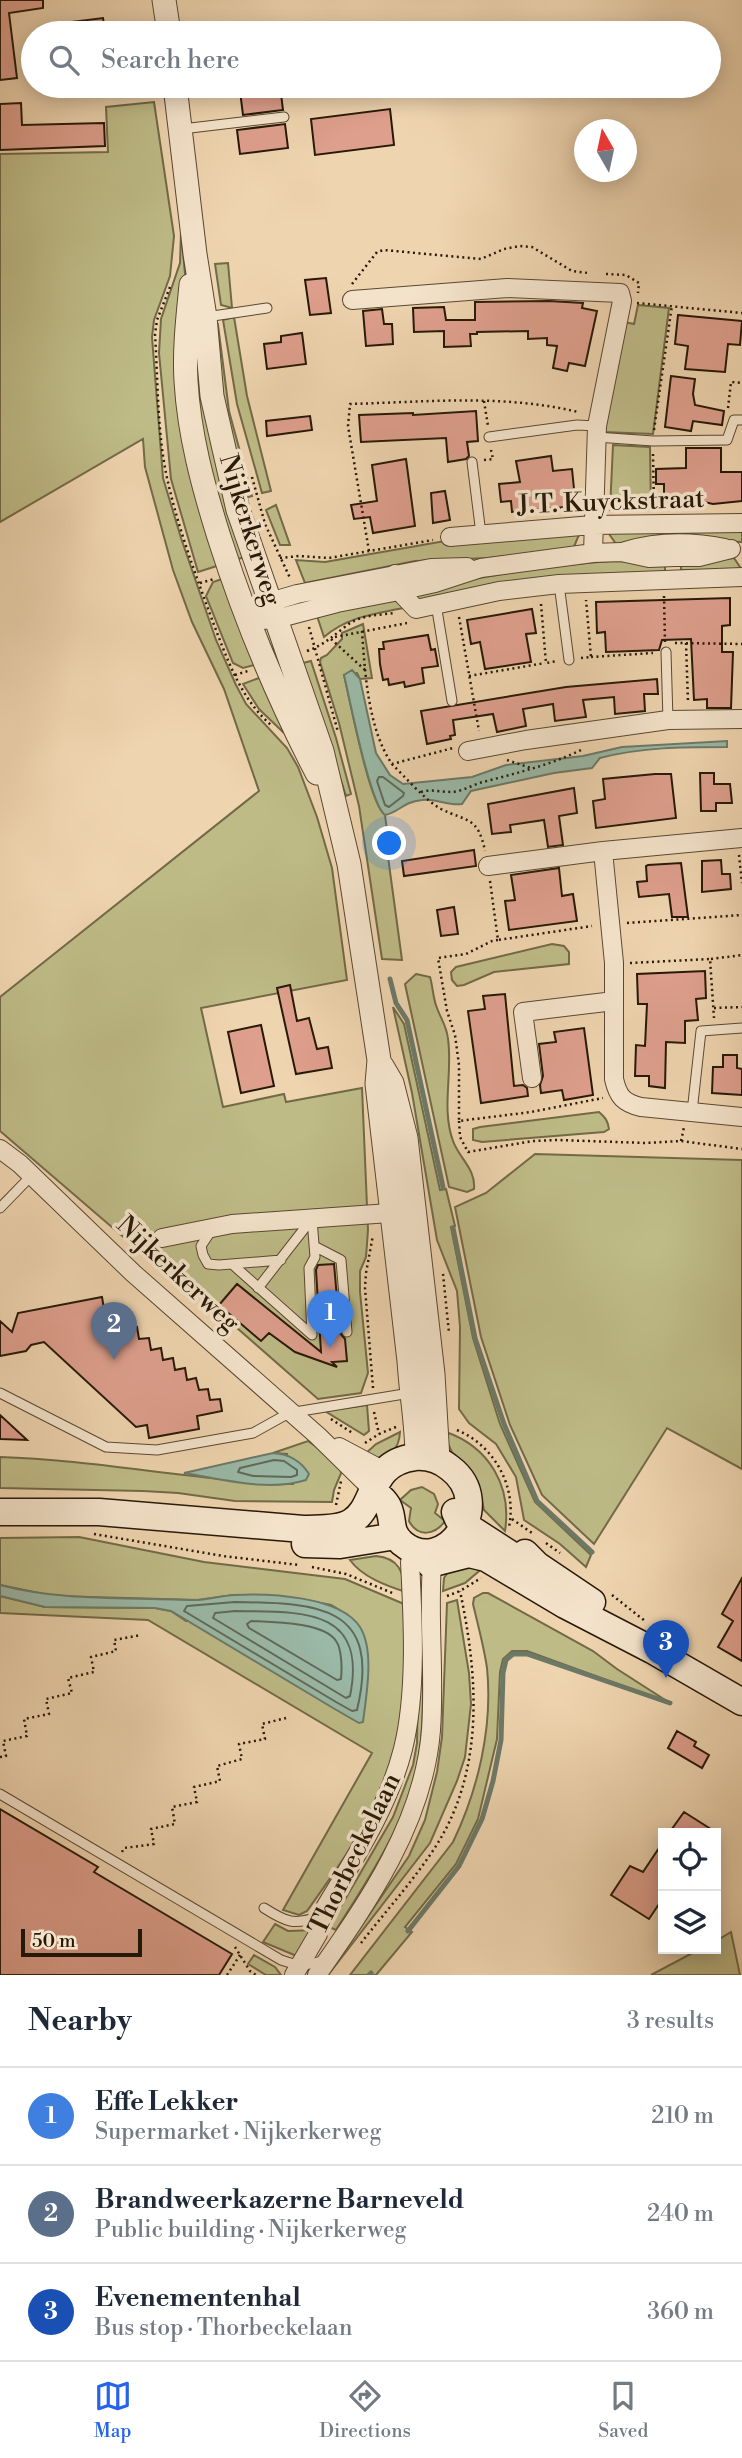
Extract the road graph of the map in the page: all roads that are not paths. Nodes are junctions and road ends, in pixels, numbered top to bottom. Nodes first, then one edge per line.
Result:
1 (164, 0) edge
2 (167, 21) edge
3 (176, 98) edge
4 (284, 117) dead end
5 (180, 129) junction
6 (352, 300) road end
7 (267, 308) dead end
8 (196, 318) junction
9 (738, 420) edge
10 (597, 426) junction
11 (489, 438) dead end
12 (472, 462) dead end
13 (742, 523) edge
14 (593, 525) junction
15 (481, 534) junction
16 (450, 537) road end
17 (737, 550) edge
18 (593, 553) junction
19 (742, 577) edge
20 (397, 583) junction
21 (559, 584) junction
22 (436, 604) junction
23 (273, 611) junction
24 (248, 621) junction
25 (666, 652) road end
26 (569, 660) dead end
27 (452, 701) dead end
28 (742, 719) edge
29 (668, 720) junction
30 (468, 751) road end
31 (333, 806) junction
32 (739, 839) edge
33 (603, 850) junction
34 (488, 866) road end
35 (614, 1000) junction
36 (742, 1028) edge
37 (531, 1078) dead end
38 (692, 1112) junction
39 (742, 1117) edge
40 (0, 1149) edge
41 (32, 1175) junction
42 (0, 1208) edge
43 (394, 1213) junction
44 (312, 1219) junction
45 (217, 1227) junction
46 (162, 1238) dead end
47 (314, 1246) junction
48 (281, 1260) junction
49 (232, 1264) junction
50 (258, 1288) junction
51 (347, 1332) dead end
52 (420, 1387) junction
53 (0, 1393) edge
54 (289, 1413) junction
55 (396, 1477) junction
56 (0, 1512) edge
57 (467, 1519) junction
58 (0, 1521) edge
59 (412, 1551) junction
60 (537, 1565) junction
61 (652, 1650) junction
62 (742, 1702) edge
63 (0, 1794) edge
64 (264, 1908) dead end
65 (320, 1916) junction
66 (328, 1959) junction
67 (297, 1971) edge
68 (317, 1975) edge

1 - 2 street
3 - 5 street, Nijkerkerweg
4 - 5 lane
5 - 8 street, Nijkerkerweg
6 - 10 street
7 - 8 lane
8 - 23 street, Nijkerkerweg
8 - 24 street, Nijkerkerweg
9 - 10 lane
10 - 11 lane
10 - 14 street
12 - 15 lane, J.T. Kuyckstraat
13 - 14 street, J.T. Kuyckstraat
14 - 15 street, J.T. Kuyckstraat
14 - 18 street
15 - 16 street, J.T. Kuyckstraat
17 - 18 street
18 - 20 street
19 - 21 street
20 - 22 street
20 - 23 street
21 - 22 street
21 - 26 lane
22 - 27 lane
23 - 24 street
23 - 31 street, Nijkerkerweg
24 - 31 street, Nijkerkerweg
25 - 29 lane
28 - 29 street
29 - 30 street
31 - 43 street, Nijkerkerweg
32 - 33 street
33 - 34 street
33 - 35 street
35 - 37 street
35 - 38 street
36 - 38 lane
38 - 39 street
40 - 41 street, Nijkerkerweg
41 - 42 lane
41 - 54 street, Nijkerkerweg
43 - 44 street, Nijkerkerweg
43 - 52 street, Nijkerkerweg
44 - 45 street, Nijkerkerweg
44 - 47 lane
44 - 48 lane
45 - 46 street, Nijkerkerweg
45 - 49 lane
47 - 50 lane
47 - 51 lane
48 - 49 lane
48 - 50 lane
49 - 50 lane
52 - 54 lane
52 - 55 street, Nijkerkerweg
52 - 55 street, Nijkerkerweg
53 - 54 lane
54 - 55 street, Nijkerkerweg
55 - 56 main road
55 - 57 main road
55 - 59 main road
57 - 59 main road
57 - 60 main road
57 - 60 main road
58 - 59 main road
59 - 61 main road
59 - 65 street, Thorbeckelaan
59 - 66 street, Thorbeckelaan
60 - 61 main road
61 - 62 main road
63 - 67 lane
64 - 65 lane
65 - 67 street, Thorbeckelaan
66 - 67 lane
66 - 68 street, Thorbeckelaan

